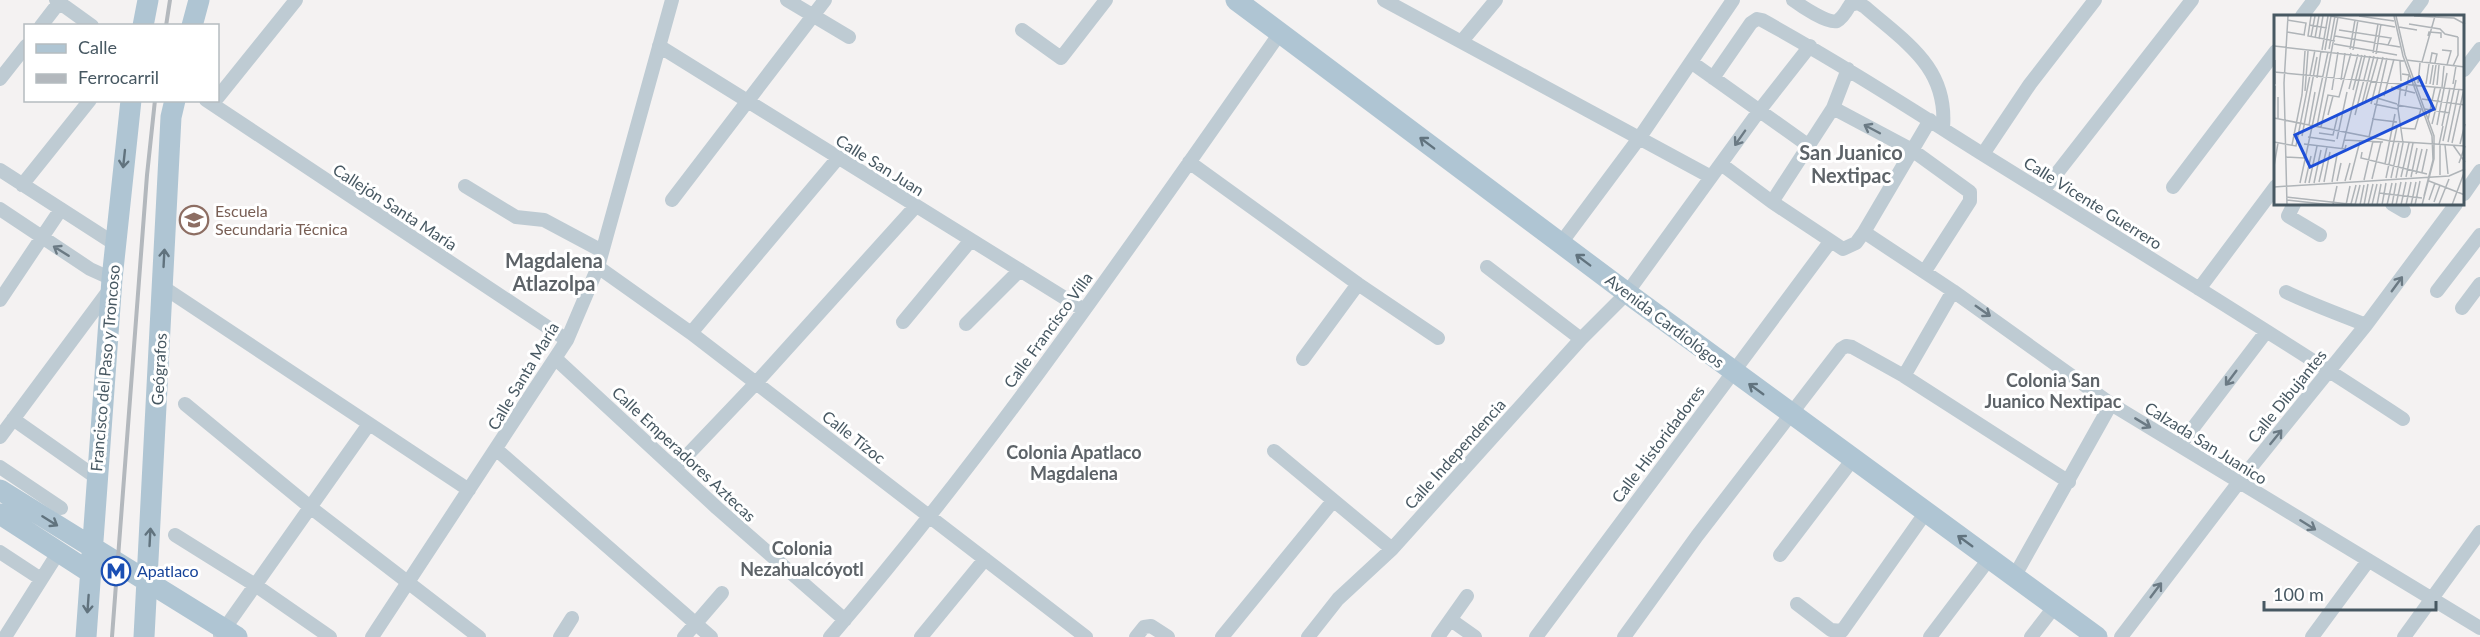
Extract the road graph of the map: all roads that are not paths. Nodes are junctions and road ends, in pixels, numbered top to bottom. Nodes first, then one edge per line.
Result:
1 (148, 0) edge
2 (199, 0) edge
3 (296, 0) edge
4 (672, 0) edge
5 (787, 0) edge
6 (825, 0) edge
7 (1106, 0) edge
8 (1236, 0) edge
9 (1384, 0) edge
10 (1496, 0) edge
11 (1733, 0) edge
12 (1793, 0) edge
13 (2095, 0) edge
14 (2192, 0) edge
15 (2314, 0) edge
16 (2422, 0) edge
17 (59, 1) edge
18 (813, 15) junction
19 (2303, 15) edge
20 (2411, 15) edge
21 (42, 24) edge
22 (89, 24) edge
23 (143, 24) edge
24 (193, 24) edge
25 (1022, 30) dead end
26 (1280, 33) junction
27 (849, 38) dead end
28 (1462, 41) junction
29 (659, 46) junction
30 (1810, 46) junction
31 (24, 48) edge
32 (2480, 49) edge
33 (2274, 54) edge
34 (1691, 62) junction
35 (2465, 68) edge
36 (1848, 69) junction
37 (0, 78) edge
38 (1713, 78) junction
39 (219, 92) edge
40 (747, 100) junction
41 (88, 102) edge
42 (131, 102) edge
43 (175, 102) edge
44 (215, 102) edge
45 (1833, 108) junction
46 (1759, 111) junction
47 (1930, 120) junction
48 (1943, 128) junction
49 (1640, 137) junction
50 (1809, 146) junction
51 (1912, 150) junction
52 (1983, 154) junction
53 (838, 158) junction
54 (1189, 162) junction
55 (1721, 164) junction
56 (0, 170) edge
57 (2480, 171) edge
58 (1711, 177) junction
59 (22, 185) junction
60 (465, 186) dead end
61 (2174, 187) dead end
62 (2274, 189) edge
63 (2043, 191) junction
64 (2465, 191) edge
65 (672, 200) dead end
66 (1772, 202) junction
67 (2294, 206) edge
68 (2455, 206) edge
69 (915, 207) junction
70 (0, 209) edge
71 (61, 209) junction
72 (2320, 235) dead end
73 (2480, 235) edge
74 (1860, 237) junction
75 (42, 239) junction
76 (971, 240) junction
77 (1830, 242) junction
78 (1561, 243) junction
79 (115, 244) junction
80 (602, 251) junction
81 (598, 267) junction
82 (1487, 267) dead end
83 (1020, 270) junction
84 (1925, 271) junction
85 (112, 283) junction
86 (1358, 284) junction
87 (2480, 284) edge
88 (163, 287) junction
89 (2199, 289) junction
90 (1953, 291) junction
91 (2437, 291) dead end
92 (2286, 292) dead end
93 (1627, 293) junction
94 (0, 300) edge
95 (2462, 308) dead end
96 (1083, 310) junction
97 (903, 322) dead end
98 (966, 324) dead end
99 (2366, 325) junction
100 (2266, 332) junction
101 (691, 333) junction
102 (1438, 338) dead end
103 (1581, 339) junction
104 (567, 340) junction
105 (556, 359) junction
106 (1303, 359) dead end
107 (2329, 370) junction
108 (1733, 371) junction
109 (1904, 376) junction
110 (756, 383) junction
111 (185, 404) dead end
112 (2111, 404) junction
113 (1792, 415) junction
114 (13, 419) junction
115 (2403, 419) dead end
116 (369, 424) junction
117 (0, 437) edge
118 (2180, 445) junction
119 (497, 450) junction
120 (1274, 451) dead end
121 (1853, 459) junction
122 (0, 467) edge
123 (675, 468) junction
124 (97, 478) junction
125 (2069, 482) junction
126 (2239, 482) junction
127 (0, 490) edge
128 (469, 490) junction
129 (1334, 501) junction
130 (310, 507) junction
131 (61, 508) dead end
132 (1926, 512) junction
133 (0, 514) edge
134 (930, 516) junction
135 (2480, 531) edge
136 (175, 535) dead end
137 (1392, 549) junction
138 (0, 552) edge
139 (58, 553) junction
140 (1780, 555) dead end
141 (985, 559) junction
142 (1989, 559) junction
143 (2368, 561) junction
144 (91, 573) junction
145 (2014, 578) junction
146 (41, 579) junction
147 (408, 583) junction
148 (255, 585) junction
149 (723, 593) dead end
150 (1467, 596) dead end
151 (2432, 599) junction
152 (1797, 604) dead end
153 (2055, 606) junction
154 (572, 618) dead end
155 (844, 620) junction
156 (1451, 620) junction
157 (696, 624) junction
158 (2480, 628) edge
159 (1069, 632) edge
160 (1140, 632) edge
161 (5, 637) edge
162 (86, 637) edge
163 (144, 637) edge
164 (219, 637) edge
165 (237, 637) edge
166 (330, 637) edge
167 (372, 637) edge
168 (479, 637) edge
169 (560, 637) edge
170 (684, 637) edge
171 (711, 637) edge
172 (830, 637) edge
173 (921, 637) edge
174 (1086, 637) edge
175 (1168, 637) edge
176 (1222, 637) edge
177 (1308, 637) edge
178 (1438, 637) edge
179 (1475, 637) edge
180 (1536, 637) edge
181 (1624, 637) edge
182 (1930, 637) edge
183 (2031, 637) edge
184 (2097, 637) edge
185 (2121, 637) edge
186 (2312, 637) edge
187 (2404, 637) edge

1 - 23 main road
2 - 24 main road
3 - 39 street
4 - 29 street, Calle Santa María
5 - 18 street
6 - 18 street
7 - 25 street
8 - 26 main road, Avenida Cardiológos
9 - 28 street
10 - 28 street
11 - 34 street
12 - 48 street
13 - 52 street
14 - 63 street
15 - 19 street
16 - 20 street
17 - 21 street
17 - 22 street
18 - 27 street
18 - 40 street
26 - 54 street, Calle Francisco Villa
78 -> 26 main road, Avenida Cardiológos
28 - 49 street
29 - 40 street, Calle San Juan
29 - 80 street, Calle Santa María
30 - 36 street, Calle Vicente Guerrero
30 - 38 street, Calle Vicente Guerrero
30 - 46 street, Calle Independencia
31 - 37 street
32 - 35 street
33 - 61 street
34 - 38 street
34 - 49 street
36 - 45 street
36 - 47 street, Calle Vicente Guerrero
38 - 46 street
40 - 53 street, Calle San Juan
40 - 65 street
41 - 59 street
42 -> 79 main road, Francisco del Paso y Troncoso
88 -> 43 main road, Geógrafos
44 - 104 street, Callejón Santa María
45 - 50 street
51 -> 45 street
46 - 50 street
46 -> 55 street, Calle Independencia
47 - 48 street, Calle Vicente Guerrero
47 - 51 street
48 - 52 street, Calle Vicente Guerrero
49 - 58 street
49 - 78 street
50 - 66 street
51 - 74 street
51 - 84 street
52 - 63 street, Calle Vicente Guerrero
53 - 69 street, Calle San Juan
53 - 101 street
54 - 86 street
54 - 96 street, Calle Francisco Villa
55 - 58 street, Calle Independencia
55 - 66 street
56 - 59 street
57 - 64 street
58 - 93 street, Calle Independencia
59 - 71 street
60 - 80 street
62 - 89 street
63 - 89 street, Calle Vicente Guerrero
66 - 77 street
67 - 72 street
99 -> 68 street, Calle Dibujantes
69 - 76 street, Calle San Juan
69 - 110 street
70 - 75 street
71 - 75 street
71 - 79 street
73 - 91 street
74 - 77 street
74 - 84 street, Calzada San Juanico
85 -> 75 street
75 - 94 street
76 - 83 street, Calle San Juan
76 - 97 street
77 - 108 street, Calle Historidadores
93 -> 78 main road, Avenida Cardiológos
79 - 85 main road, Francisco del Paso y Troncoso
80 - 81 street, Calle Santa María
81 - 101 street, Calle Tízoc
81 - 104 street, Calle Santa María
82 - 103 street
83 - 96 street, Calle San Juan
83 - 98 street
84 - 90 street, Calzada San Juanico
85 - 114 street
85 - 124 main road, Francisco del Paso y Troncoso
86 - 102 street
86 - 106 street
87 - 95 street
88 - 116 street
163 -> 88 main road, Geógrafos
89 - 100 street, Calle Vicente Guerrero
90 - 109 street
90 -> 112 street, Calzada San Juanico
92 - 99 street
93 - 103 street, Calle Independencia
93 - 108 main road, Avenida Cardiológos
96 - 134 street, Calle Francisco Villa
99 - 107 street, Calle Dibujantes
100 - 107 street, Calle Vicente Guerrero
100 -> 118 street
101 - 110 street, Calle Tízoc
103 - 137 street, Calle Independencia
104 - 105 street, Calle Santa María
105 - 119 street, Calle Santa María
105 - 123 street, Calle Emperadores Aztecas
107 - 115 street, Calle Vicente Guerrero
126 -> 107 street, Calle Dibujantes
113 -> 108 main road, Avenida Cardiológos
108 - 180 street, Calle Historidadores
109 - 113 street
109 - 125 street
110 - 123 street
110 - 134 street, Calle Tízoc
111 - 130 street
112 -> 118 street, Calzada San Juanico
112 - 125 street
113 - 121 main road, Avenida Cardiológos
113 - 181 street
114 - 117 street
114 - 124 street
116 - 128 street
116 - 130 street
118 - 126 street, Calzada San Juanico
119 - 128 street, Calle Santa María
119 - 157 street
120 - 129 street
121 - 132 main road, Avenida Cardiológos
121 - 140 street
122 - 131 street
123 - 155 street, Calle Emperadores Aztecas
124 - 144 main road, Francisco del Paso y Troncoso
125 - 145 street
126 -> 143 street, Calzada San Juanico
185 -> 126 street, Calle Dibujantes
127 -> 165 main road
128 - 147 street, Calle Santa María
129 - 137 street
129 - 176 street
130 - 147 street
130 - 148 street
142 -> 132 main road, Avenida Cardiológos
132 - 152 street
133 - 139 main road
134 - 141 street, Calle Tízoc
134 - 155 street, Calle Francisco Villa
135 - 151 street
136 - 148 street
137 - 177 street, Calle Independencia
138 - 146 street
139 - 144 main road
139 - 146 street
141 - 159 street, Calle Tízoc
141 - 173 street
142 - 145 main road, Avenida Cardiológos
142 - 182 street
143 - 151 street, Calzada San Juanico
143 - 186 street
144 -> 162 main road, Francisco del Paso y Troncoso
145 - 153 main road, Avenida Cardiológos
146 - 161 street
147 - 167 street, Calle Santa María
147 - 168 street
148 - 164 street
148 - 166 street
149 - 157 street
150 - 156 street
151 - 158 street, Calzada San Juanico
151 - 187 street
153 - 183 street
153 - 184 main road, Avenida Cardiológos
154 - 169 street
155 - 172 street, Calle Francisco Villa
156 - 178 street
156 - 179 street
157 - 170 street
157 - 171 street
159 - 174 street, Calle Tízoc
160 - 175 street

